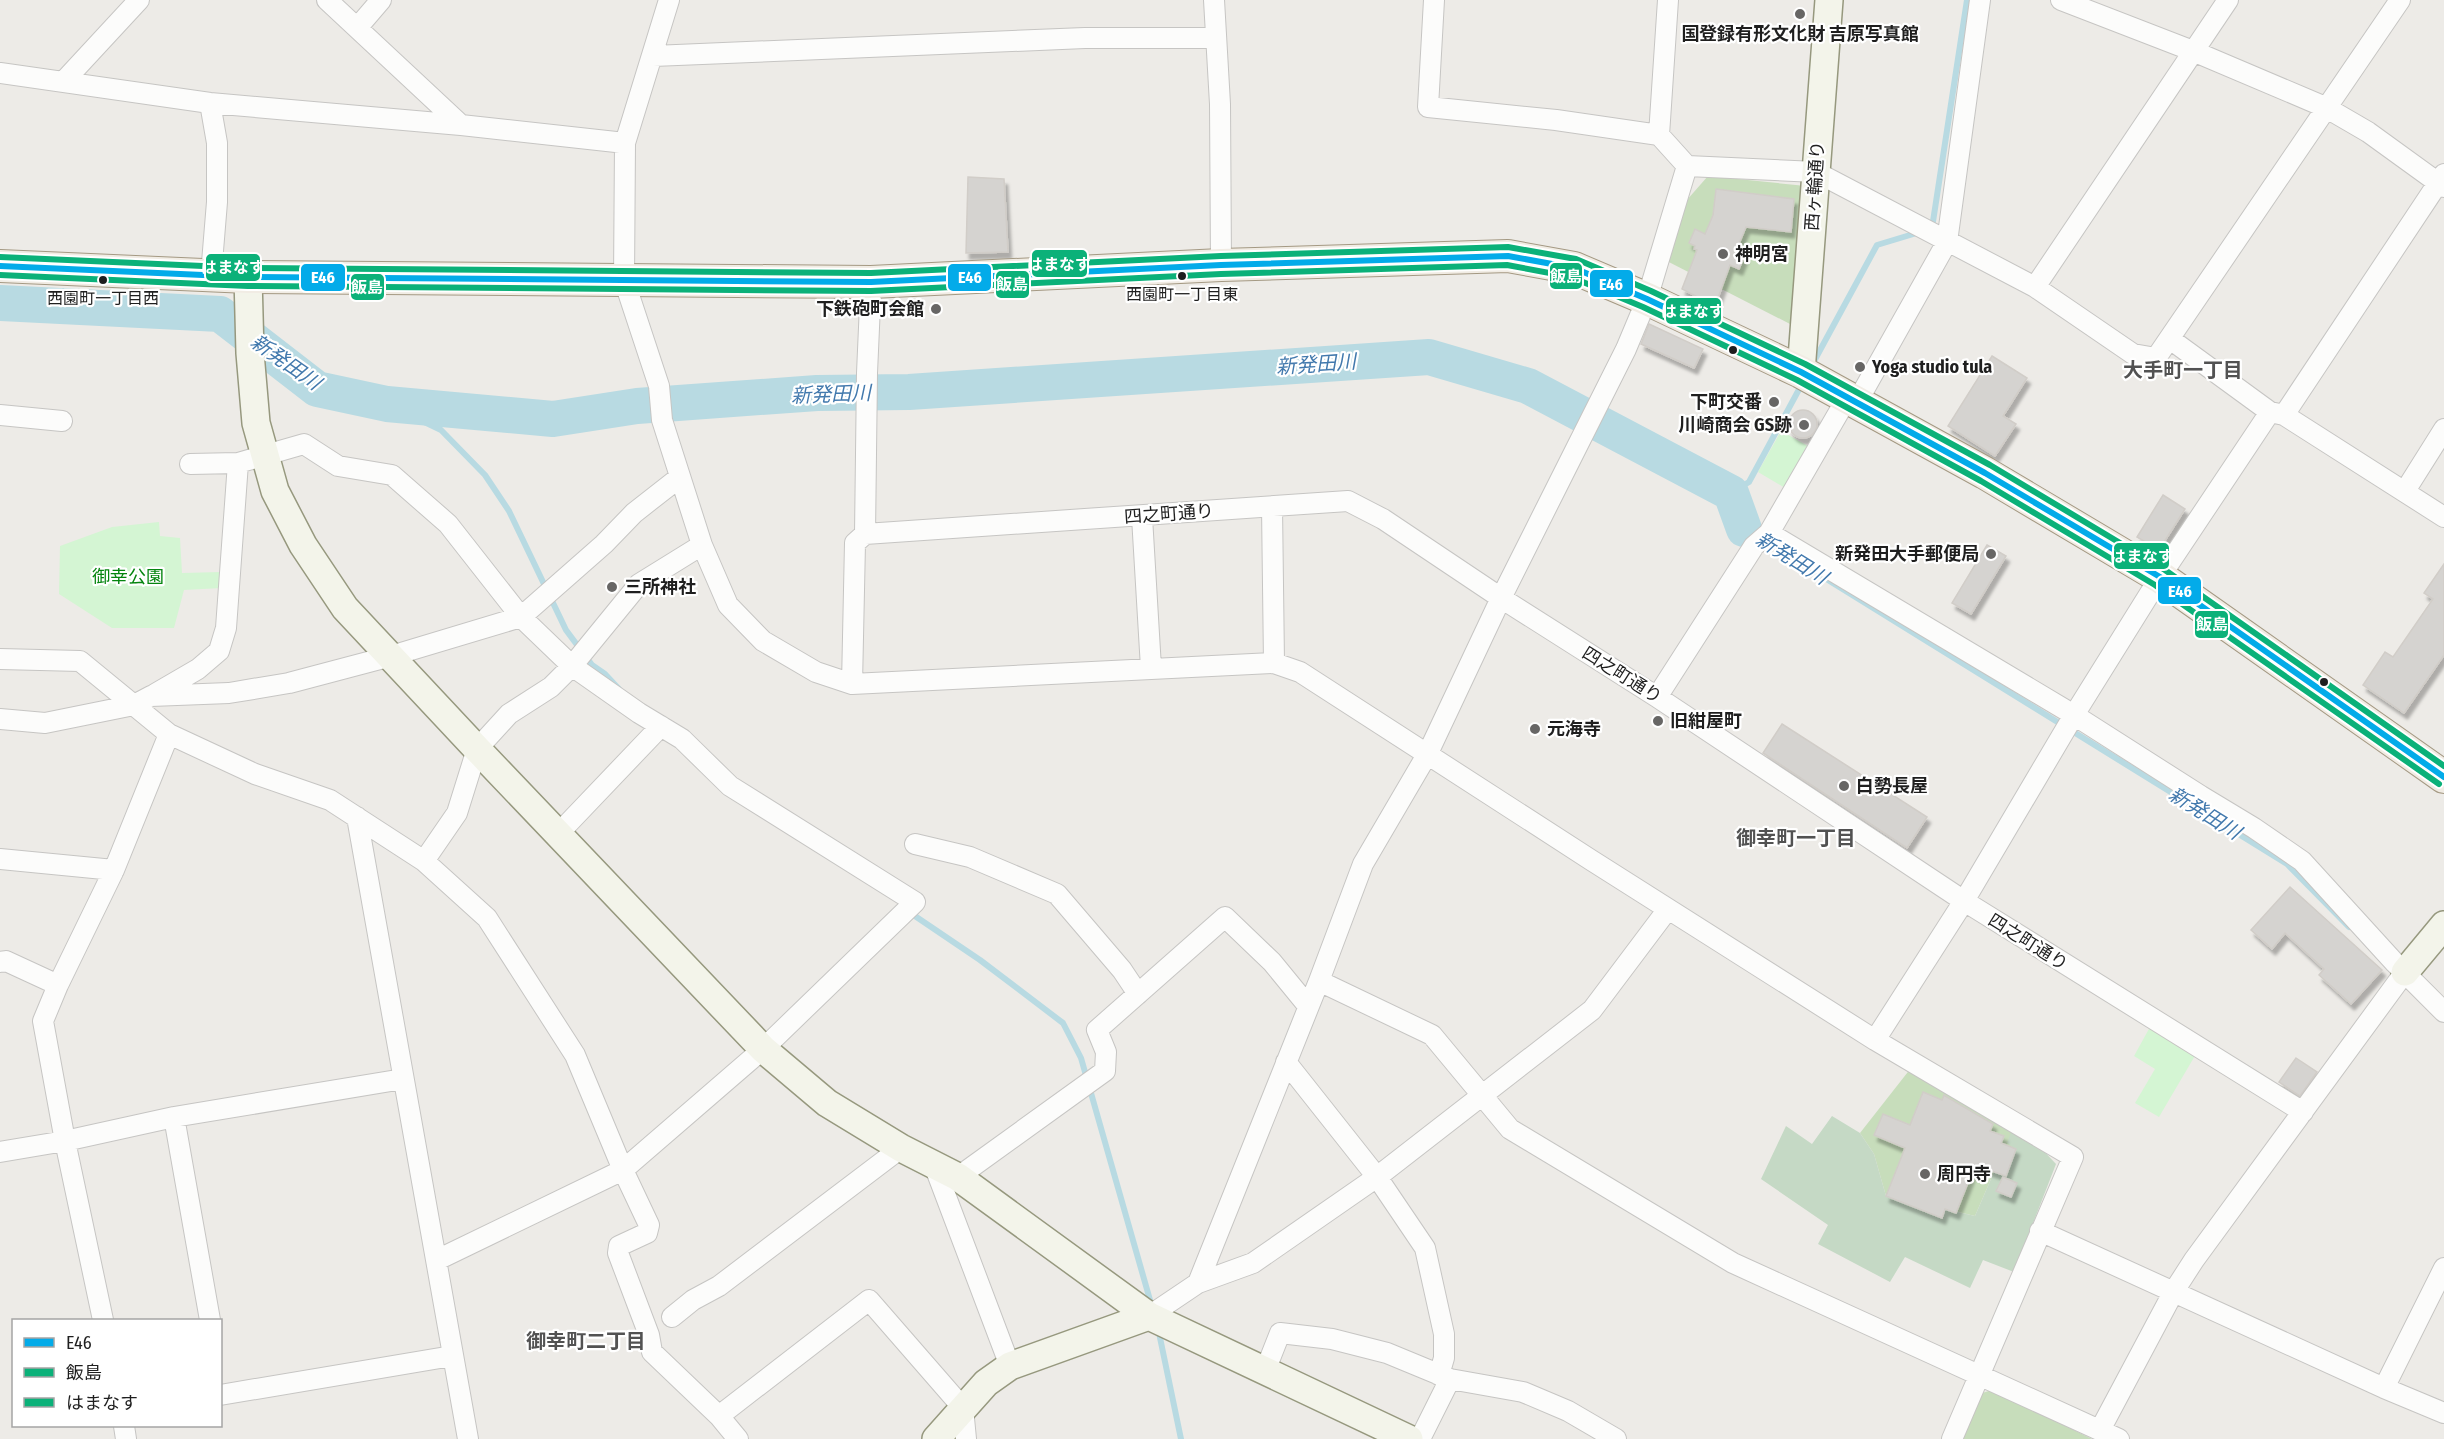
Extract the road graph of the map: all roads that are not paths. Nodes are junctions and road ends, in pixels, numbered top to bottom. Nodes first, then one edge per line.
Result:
1 (139, 0) edge
2 (327, 0) edge
3 (381, 0) edge
4 (669, 0) edge
5 (1214, 0) edge
6 (1434, 0) edge
7 (1668, 0) edge
8 (1829, 0) edge
9 (1980, 0) edge
10 (2061, 0) edge
11 (2228, 0) edge
12 (2400, 0) edge
13 (357, 28) junction
14 (1216, 38) junction
15 (2193, 51) junction
16 (653, 56) junction
17 (0, 73) edge
18 (64, 81) junction
19 (210, 103) junction
20 (2325, 107) junction
21 (461, 125) junction
22 (1659, 135) junction
23 (625, 143) junction
24 (1687, 166) junction
25 (1816, 172) junction
26 (2442, 181) edge
27 (1947, 242) junction
28 (1221, 265) junction
29 (0, 266) edge
30 (211, 275) junction
31 (248, 277) junction
32 (624, 280) junction
33 (871, 282) junction
34 (2035, 286) junction
35 (1647, 299) junction
36 (2170, 339) junction
37 (1801, 372) junction
38 (1852, 400) junction
39 (2277, 413) junction
40 (0, 415) edge
41 (62, 421) dead end
42 (2444, 429) edge
43 (264, 454) junction
44 (238, 463) junction
45 (190, 464) dead end
46 (680, 477) junction
47 (2405, 492) junction
48 (1272, 507) junction
49 (1142, 517) junction
50 (2444, 517) edge
51 (865, 534) junction
52 (1761, 539) junction
53 (702, 545) junction
54 (2160, 577) junction
55 (1501, 598) junction
56 (521, 617) junction
57 (391, 656) junction
58 (0, 659) edge
59 (1274, 663) junction
60 (572, 666) junction
61 (1151, 668) junction
62 (852, 684) junction
63 (1657, 697) junction
64 (143, 700) junction
65 (0, 719) edge
66 (2069, 723) junction
67 (662, 726) junction
68 (169, 734) junction
69 (477, 749) junction
70 (1428, 753) junction
71 (2444, 777) edge
72 (357, 817) junction
73 (558, 834) junction
74 (915, 844) dead end
75 (0, 859) edge
76 (424, 861) junction
77 (114, 870) junction
78 (1964, 901) junction
79 (1668, 909) junction
80 (2444, 925) edge
81 (0, 962) edge
82 (2400, 979) junction
83 (1319, 981) junction
84 (58, 985) junction
85 (1138, 994) junction
86 (1308, 1006) junction
87 (2444, 1012) edge
88 (1875, 1040) junction
89 (763, 1049) junction
90 (1286, 1062) junction
91 (403, 1079) junction
92 (1483, 1096) junction
93 (2303, 1112) junction
94 (174, 1117) junction
95 (65, 1141) junction
96 (901, 1148) junction
97 (0, 1152) edge
98 (934, 1165) junction
99 (623, 1170) junction
100 (958, 1177) junction
101 (1377, 1177) junction
102 (2040, 1231) junction
103 (437, 1260) junction
104 (2444, 1268) edge
105 (1198, 1283) junction
106 (2174, 1291) junction
107 (1149, 1316) junction
108 (672, 1317) dead end
109 (103, 1319) edge
110 (210, 1319) edge
111 (452, 1356) junction
112 (1010, 1366) junction
113 (1265, 1371) junction
114 (1980, 1376) junction
115 (1444, 1377) junction
116 (2384, 1388) junction
117 (222, 1391) edge
118 (963, 1408) junction
119 (2444, 1413) edge
120 (718, 1416) junction
121 (2100, 1430) junction
122 (468, 1439) edge
123 (738, 1439) edge
124 (936, 1439) edge
125 (966, 1439) edge
126 (1409, 1439) edge
127 (1420, 1439) edge
128 (1616, 1439) edge
129 (1952, 1439) edge
130 (2119, 1439) edge

1 - 18 street
2 - 13 street
3 - 13 street
4 - 16 street
5 - 14 street
6 - 22 street
7 - 22 street
8 - 25 street, 西ヶ輪通り
9 - 27 street
10 - 15 street
11 - 15 street
12 - 20 street
13 - 21 street
14 - 16 street
14 - 28 street
15 - 20 street
15 - 34 street
16 - 23 street
17 - 18 street
18 - 19 street
19 - 21 street
19 - 30 street
20 - 26 street
20 - 36 street
21 - 23 street
22 - 24 street
23 - 32 street
24 - 25 street
24 - 35 street
25 - 27 street
25 - 37 street, 西ヶ輪通り
26 - 39 street
27 - 34 street
27 - 38 street
28 - 33 main road
28 - 35 main road
29 - 30 main road
30 - 31 main road
31 - 32 main road
31 - 43 street
32 - 33 main road
32 - 46 street
33 - 51 street
34 - 36 street
35 - 37 main road
35 - 55 street
36 - 39 street
37 - 38 main road
38 - 52 street
38 - 54 main road
39 - 47 street
39 - 54 street
40 - 41 street
42 - 47 street
43 - 44 street
43 - 56 street
43 - 57 street
44 - 45 street
44 - 64 street
46 - 53 street
46 - 56 street
47 - 50 street
48 - 49 street, 四之町通り
48 - 55 street, 四之町通り
48 - 59 street
49 - 51 street, 四之町通り
49 - 61 street
51 - 62 street
52 - 63 street
52 - 66 street
53 - 60 street
53 - 62 street
54 - 66 street
54 - 71 main road
55 - 63 street, 四之町通り
55 - 70 street
56 - 57 street
56 - 60 street
57 - 64 street
57 - 69 street
58 - 64 street
59 - 61 street
59 - 70 street
60 - 67 street
60 - 69 street
61 - 62 street
63 - 78 street, 四之町通り
64 - 65 street
64 - 68 street
66 - 78 street
66 - 82 street
67 - 73 street
67 - 89 street
68 - 72 street
68 - 77 street
69 - 73 street
69 - 76 street
70 - 79 street
70 - 83 street
72 - 76 street
72 - 91 street
73 - 89 street
74 - 85 street
75 - 77 street
76 - 99 street
77 - 84 street
78 - 88 street
78 - 93 street, 四之町通り
79 - 88 street
79 - 92 street
80 - 82 street
81 - 84 street
82 - 87 street
82 - 93 street
83 - 86 street
83 - 92 street
84 - 95 street
85 - 86 street
85 - 100 street
86 - 90 street
88 - 102 street
89 - 96 street
89 - 99 street
90 - 101 street
90 - 105 street
91 - 94 street
91 - 103 street
92 - 101 street
92 - 114 street
93 - 106 street
94 - 95 street
94 - 110 street
95 - 97 street
95 - 109 street
96 - 98 street
96 - 108 street
98 - 100 street
98 - 112 street
99 - 103 street
99 - 120 street
100 - 107 street
101 - 105 street
101 - 115 street
102 - 106 street
102 - 114 street
103 - 111 street
104 - 116 street
105 - 107 street
106 - 116 street
106 - 121 street
107 - 112 street
107 - 113 street
111 - 117 street
111 - 122 street
112 - 118 street
113 - 115 street
113 - 126 street
114 - 121 street
114 - 129 street
115 - 127 street
115 - 128 street
116 - 119 street
118 - 120 street
118 - 124 street
118 - 125 street
120 - 123 street
121 - 130 street

